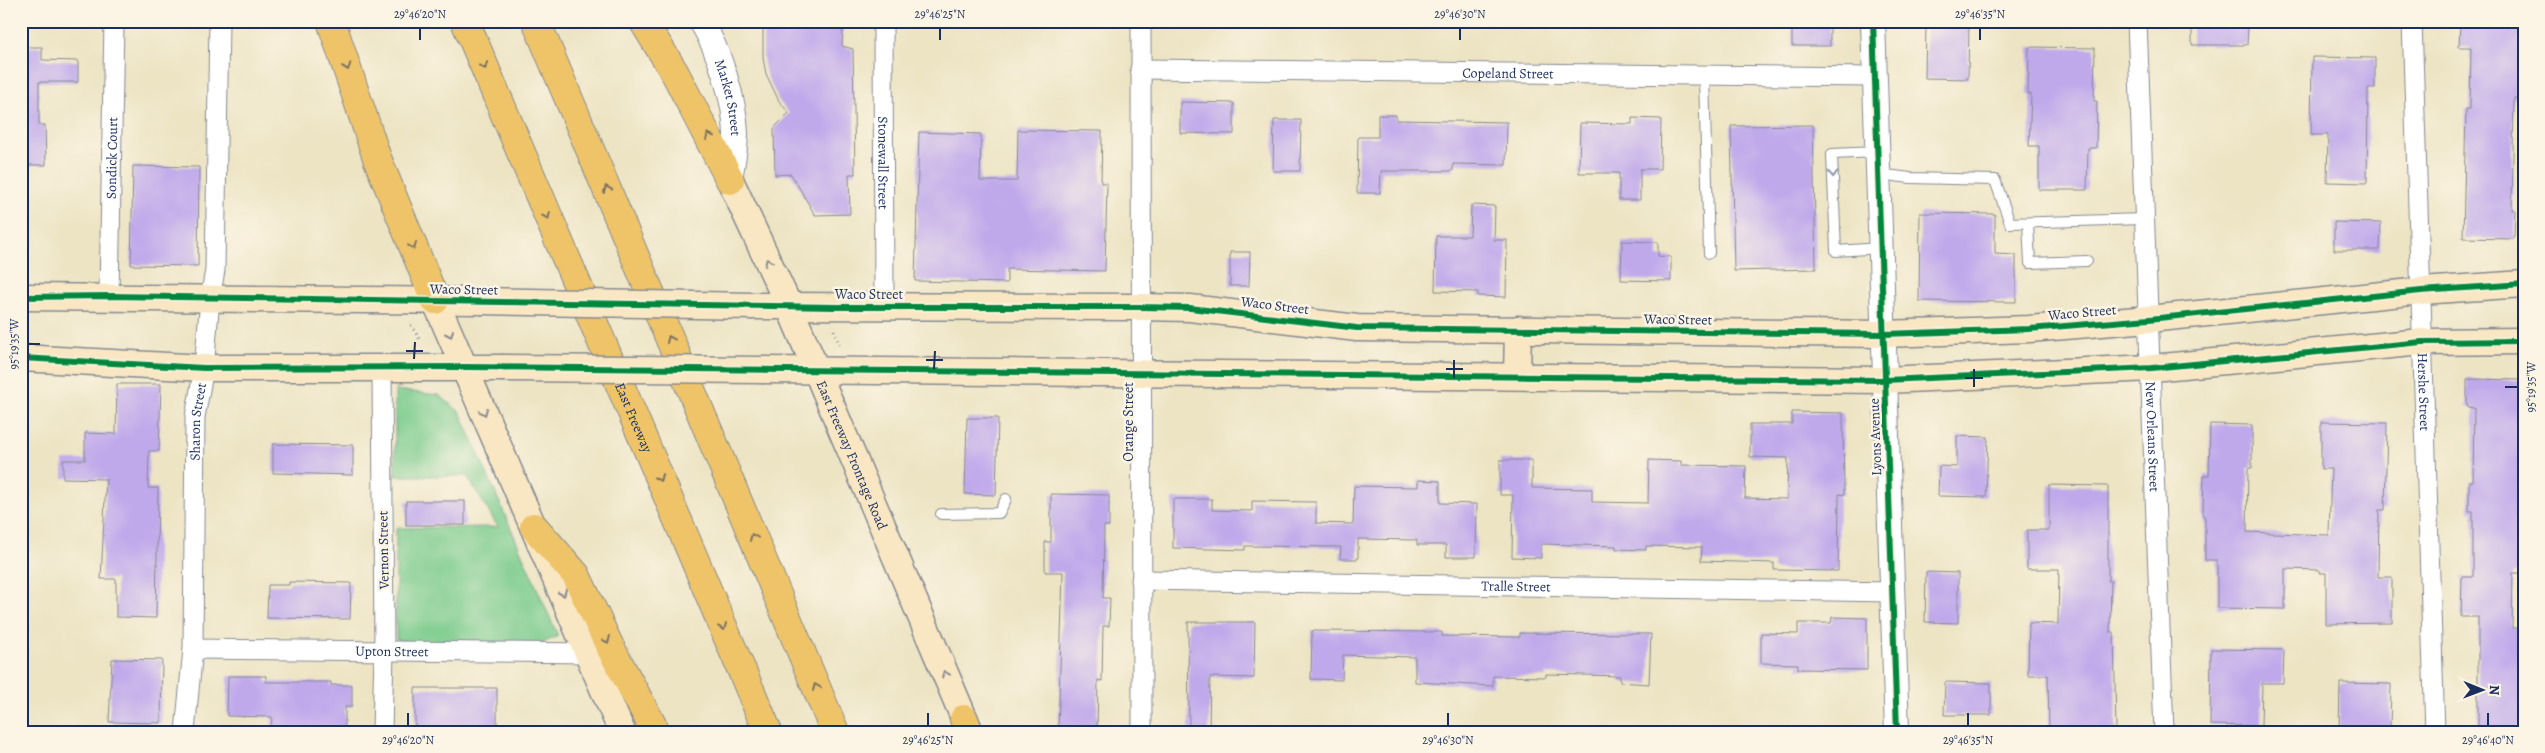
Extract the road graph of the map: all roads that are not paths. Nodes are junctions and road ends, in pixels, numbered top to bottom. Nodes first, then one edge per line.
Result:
1 (114, 21) edge
2 (219, 21) edge
3 (331, 21) edge
4 (465, 21) edge
5 (536, 21) edge
6 (643, 21) edge
7 (701, 21) edge
8 (883, 21) edge
9 (1141, 21) edge
10 (1873, 21) edge
11 (2137, 21) edge
12 (2412, 21) edge
13 (1140, 69) junction
14 (1704, 77) junction
15 (1875, 77) junction
16 (1878, 163) junction
17 (730, 180) junction
18 (2144, 218) junction
19 (2028, 223) junction
20 (1881, 248) junction
21 (1709, 253) dead end
22 (2088, 261) dead end
23 (2524, 284) edge
24 (2421, 291) junction
25 (109, 296) junction
26 (21, 297) edge
27 (210, 299) junction
28 (436, 300) junction
29 (789, 306) junction
30 (884, 306) junction
31 (1140, 306) junction
32 (2149, 319) junction
33 (1518, 330) junction
34 (1884, 334) junction
35 (2524, 341) edge
36 (2422, 342) junction
37 (21, 358) edge
38 (465, 367) junction
39 (204, 368) junction
40 (382, 368) junction
41 (2152, 368) junction
42 (816, 371) junction
43 (1141, 372) junction
44 (1517, 376) junction
45 (1886, 380) junction
46 (1006, 499) dead end
47 (941, 514) dead end
48 (534, 527) junction
49 (1141, 580) junction
50 (1892, 592) junction
51 (193, 649) junction
52 (384, 651) junction
53 (590, 653) junction
54 (967, 727) edge
55 (622, 731) edge
56 (185, 732) edge
57 (382, 732) edge
58 (656, 732) edge
59 (768, 732) edge
60 (835, 732) edge
61 (1142, 732) edge
62 (1896, 732) edge
63 (2164, 732) edge
64 (2435, 732) edge

1 - 25 street, Sondick Court
2 - 27 street, Sharon Street
3 -> 28 highway
4 -> 59 highway, East Freeway
60 -> 5 highway
17 -> 6 highway
7 - 17 street, Market Street
8 - 30 street, Stonewall Street
9 - 13 street, Orange Street
10 - 15 street, Lyons Avenue
11 - 18 street, New Orleans Street
12 - 24 street, Hershe Street
13 - 14 street, Copeland Street
13 - 31 street, Orange Street
14 - 15 street, Copeland Street
14 - 21 lane
15 - 16 street, Lyons Avenue
16 - 19 lane
16 - 20 street, Lyons Avenue
16 -> 20 lane
29 -> 17 main road, East Freeway Frontage Road
18 - 19 lane
18 - 32 street, New Orleans Street
19 - 22 lane
20 - 34 street, Lyons Avenue
23 - 24 main road, Waco Street
24 - 32 main road, Waco Street
24 - 36 street, Hershe Street
25 - 26 main road, Waco Street
25 - 27 main road, Waco Street
27 - 28 main road, Waco Street
27 - 39 street, Sharon Street
28 - 29 main road, Waco Street, bridge
28 -> 38 main road
29 - 30 main road, Waco Street
29 - 42 main road, East Freeway Frontage Road
30 - 31 main road, Waco Street
31 - 33 main road, Waco Street
31 - 43 street, Orange Street
32 - 34 main road, Waco Street
32 - 41 street, New Orleans Street
33 - 34 main road, Waco Street
33 - 44 main road
34 - 45 street, Lyons Avenue
35 - 36 main road
36 - 41 main road
36 - 64 street, Hershe Street
37 - 39 main road
38 - 40 main road
38 - 42 main road, bridge
38 -> 48 main road
39 - 40 main road
39 - 51 street, Sharon Street
40 - 52 street, Vernon Street
41 - 45 main road
41 - 63 street, New Orleans Street
42 - 43 main road
54 -> 42 main road, East Freeway Frontage Road
43 - 44 main road
43 - 49 street, Orange Street
44 - 45 main road
45 - 50 street, Lyons Avenue
46 - 47 lane
48 -> 53 main road
48 -> 58 highway
49 - 50 street, Tralle Street
49 - 61 street, Orange Street
50 - 62 street, Lyons Avenue
51 - 52 street, Upton Street
51 - 56 street, Sharon Street
52 - 53 street, Upton Street
52 - 57 street, Vernon Street
53 - 55 main road

